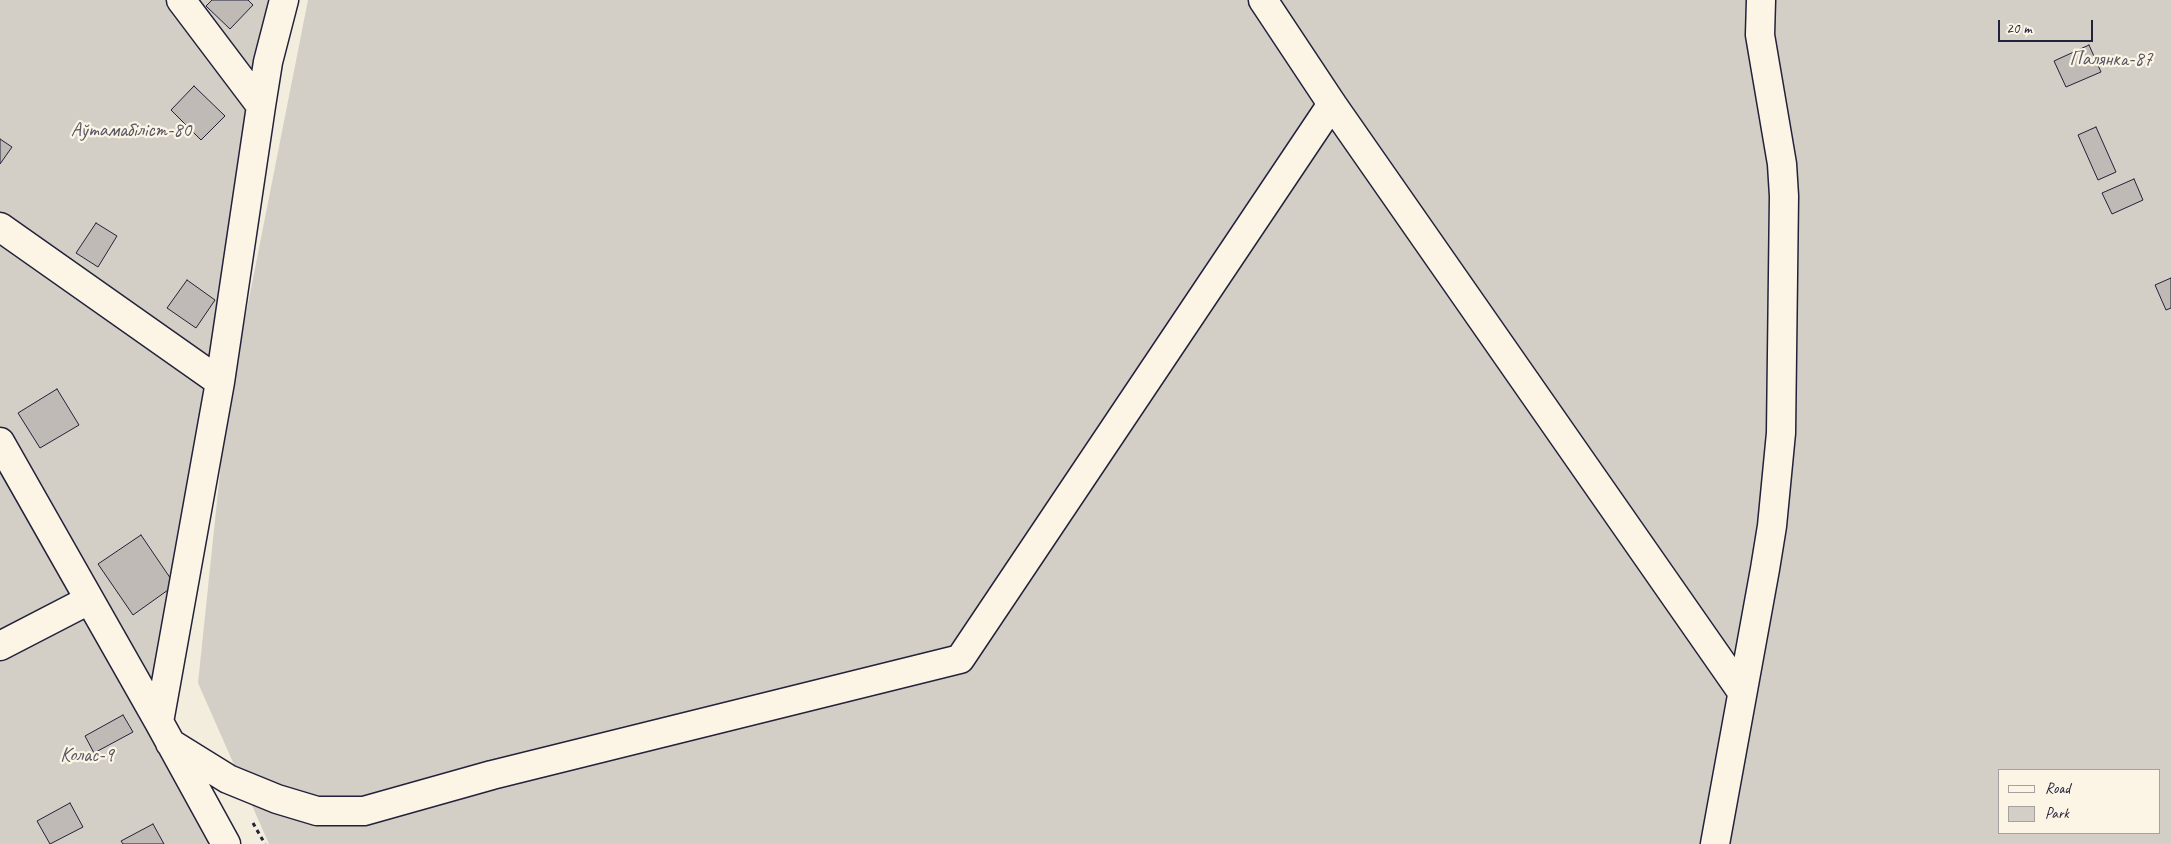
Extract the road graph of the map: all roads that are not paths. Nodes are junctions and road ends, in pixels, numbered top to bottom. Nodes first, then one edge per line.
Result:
1 (181, 0) edge
2 (284, 0) edge
3 (1263, 0) edge
4 (1761, 0) edge
5 (1332, 104) junction
6 (261, 106) junction
7 (0, 227) edge
8 (220, 382) junction
9 (0, 442) edge
10 (89, 600) junction
11 (0, 646) edge
12 (1742, 692) junction
13 (165, 732) junction
14 (226, 844) edge
15 (1714, 844) edge

1 - 6 lane
2 - 6 lane
3 - 5 lane
4 - 12 lane
5 - 12 lane
5 - 13 lane
6 - 8 lane
7 - 8 lane
8 - 13 lane
9 - 10 lane
10 - 11 lane
10 - 13 lane
12 - 15 lane
13 - 14 lane

